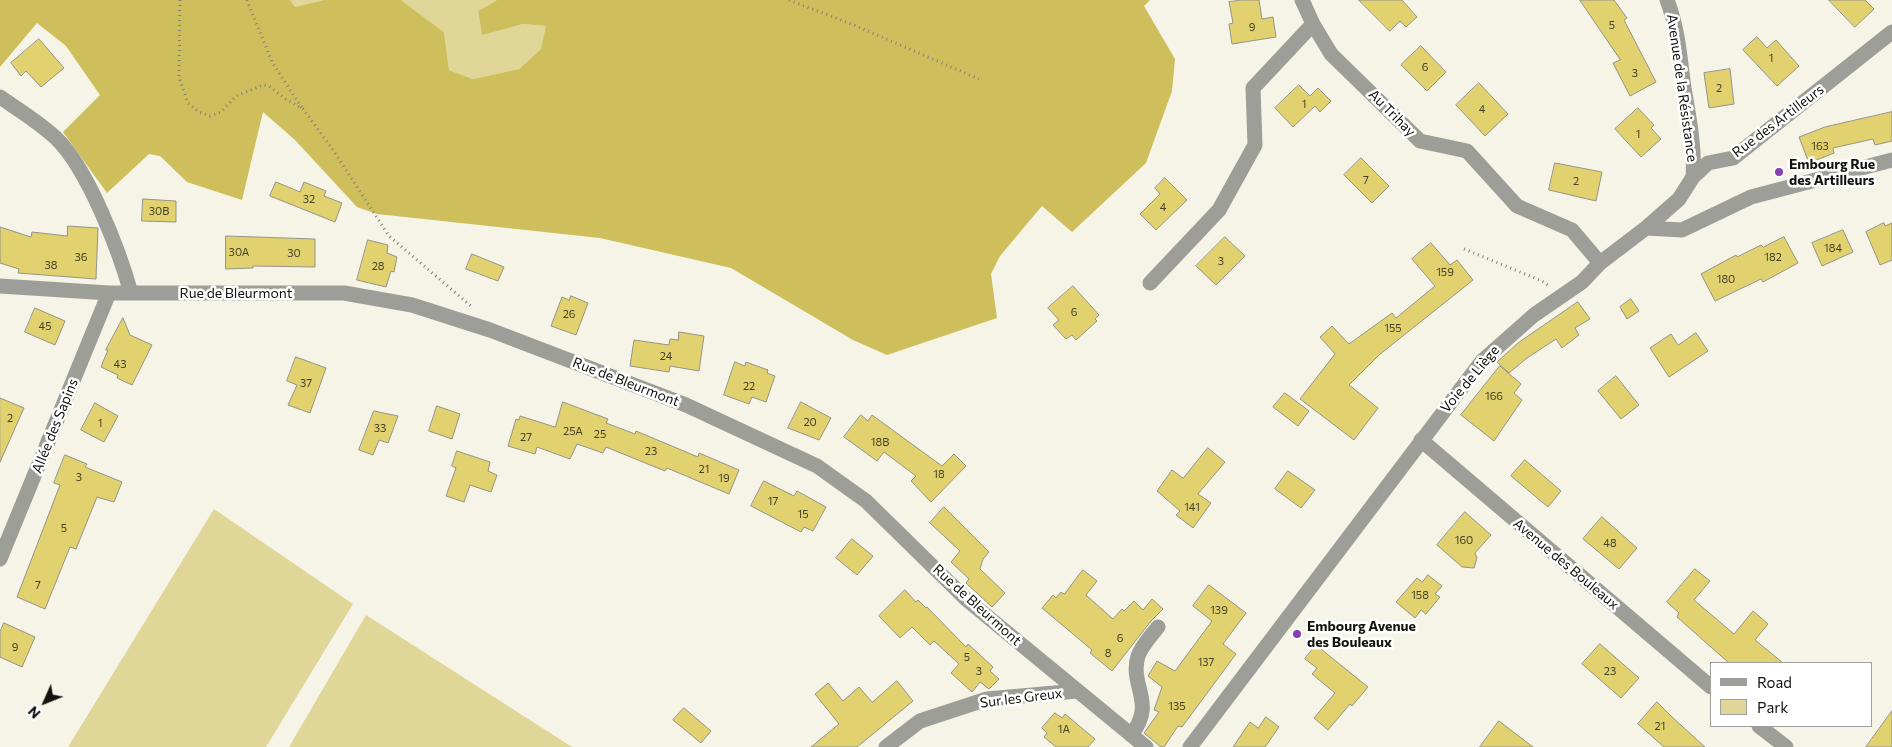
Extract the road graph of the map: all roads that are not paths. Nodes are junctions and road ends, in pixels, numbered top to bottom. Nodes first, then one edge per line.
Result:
1 (1302, 0) edge
2 (1667, 0) edge
3 (1314, 24) junction
4 (1892, 32) edge
5 (0, 98) edge
6 (1892, 160) edge
7 (1693, 177) junction
8 (1646, 228) junction
9 (1600, 263) junction
10 (1150, 283) dead end
11 (0, 286) edge
12 (109, 293) junction
13 (131, 293) junction
14 (1421, 440) junction
15 (0, 559) edge
16 (1158, 627) dead end
17 (1710, 686) edge
18 (1077, 690) junction
19 (1760, 727) edge
20 (1131, 734) junction
21 (886, 747) edge
22 (1146, 747) edge
23 (1190, 747) edge
24 (1786, 747) edge

1 - 3 street, Au Trihay
2 - 7 street, Avenue de la Résistance
3 - 9 street, Au Trihay
3 - 10 street
4 - 7 street, Rue des Artilleurs
5 - 13 street
6 - 8 street
7 - 8 street, Rue des Artilleurs
8 - 9 street, Voie de Liège
9 - 14 street, Voie de Liège
11 - 12 street, Rue de Bleurmont
12 - 13 street, Rue de Bleurmont
12 - 15 street, Allée des Sapins
13 - 18 street, Rue de Bleurmont
14 - 17 street, Avenue des Bouleaux
14 - 23 street, Voie de Liège
16 - 20 street
18 - 20 street, Rue de Bleurmont
18 - 21 street, Sur les Greux
19 - 24 street
20 - 22 street, Rue de Bleurmont

